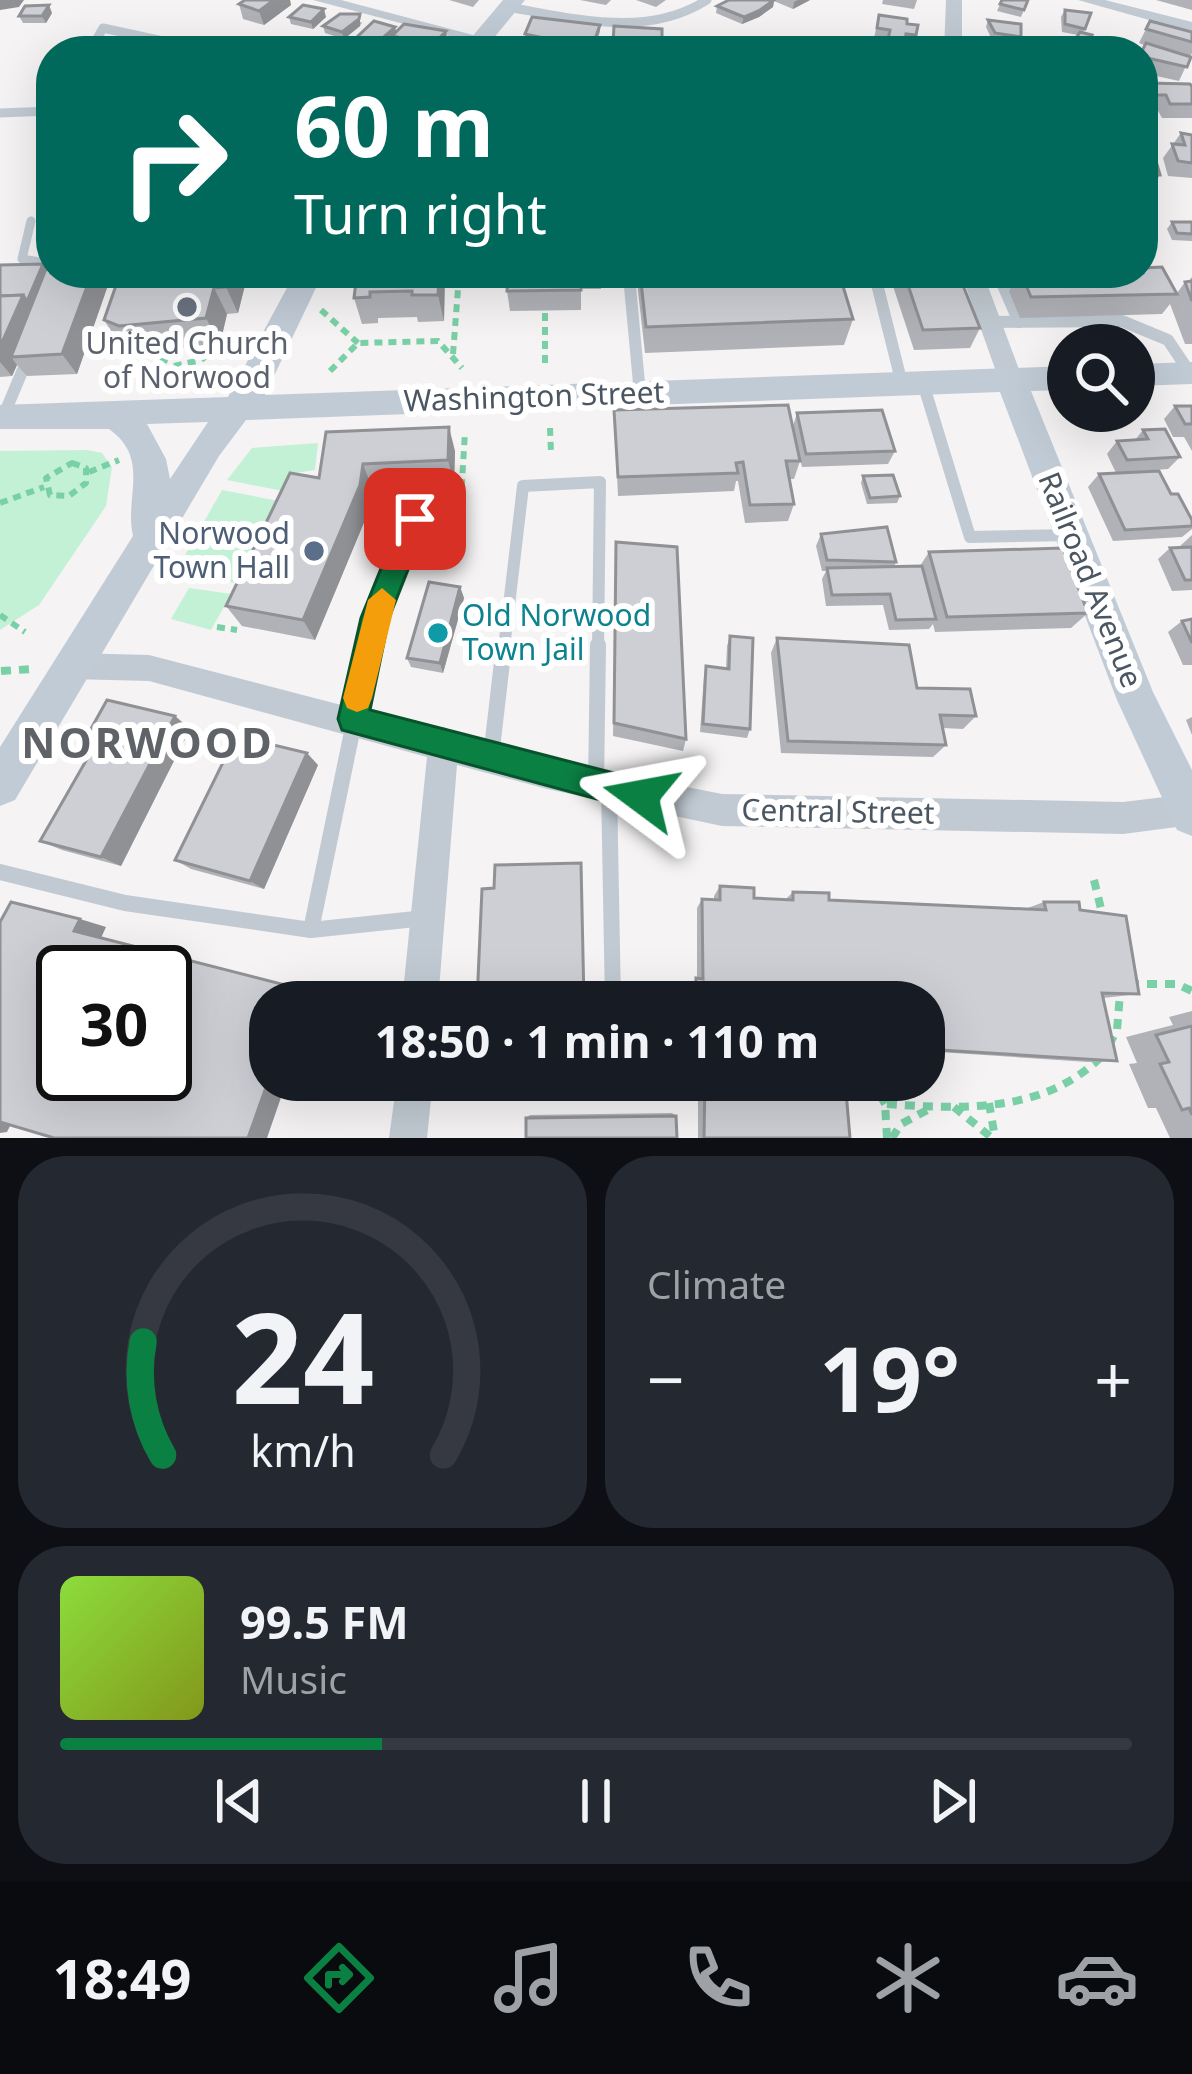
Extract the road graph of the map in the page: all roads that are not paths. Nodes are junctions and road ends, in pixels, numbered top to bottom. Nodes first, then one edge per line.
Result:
1 (321, 0) edge
2 (388, 0) edge
3 (707, 0) edge
4 (954, 0) edge
5 (1086, 0) edge
6 (510, 3) edge
7 (372, 14) junction
8 (1192, 27) edge
9 (98, 36) edge
10 (140, 36) edge
11 (445, 36) edge
12 (482, 36) edge
13 (953, 36) edge
14 (36, 112) edge
15 (0, 113) edge
16 (31, 221) dead end
17 (36, 261) edge
18 (293, 288) edge
19 (629, 288) edge
20 (876, 288) edge
21 (977, 288) edge
22 (1004, 288) edge
23 (987, 322) junction
24 (1018, 322) junction
25 (32, 347) edge
26 (1191, 373) edge
27 (1155, 374) edge
28 (1047, 379) edge
29 (1011, 380) junction
30 (912, 384) junction
31 (640, 394) junction
32 (238, 408) junction
33 (91, 413) junction
34 (2, 417) edge
35 (415, 519) dead end
36 (1072, 535) junction
37 (152, 566) junction
38 (71, 666) junction
39 (353, 719) junction
40 (444, 742) junction
41 (491, 757) junction
42 (0, 785) edge
43 (603, 787) junction
44 (1191, 813) edge
45 (0, 872) edge
46 (425, 917) junction
47 (311, 930) junction
48 (421, 981) edge
49 (612, 981) edge
50 (413, 1101) edge
51 (409, 1138) edge

1 - 7 street
2 - 7 street
3 - 6 lane
4 - 13 street
5 - 8 street
6 - 12 main road
7 - 11 street
9 - 10 lane
14 - 15 lane
16 - 17 lane
18 - 32 main road
19 - 31 lane
20 - 30 lane
21 - 23 street, Railroad Avenue
22 - 24 lane
23 - 24 lane
23 - 29 street, Railroad Avenue
24 - 26 lane
25 - 34 lane
26 - 27 main road
28 - 29 main road, Washington Street
29 - 30 main road, Washington Street
29 - 36 main road, Railroad Avenue
30 - 31 main road, Washington Street
30 - 36 lane
31 - 32 main road, Washington Street
32 - 33 main road, Washington Street
32 - 37 main road
33 - 34 main road, Washington Street
33 - 37 main road
35 - 39 lane
36 - 44 main road, Railroad Avenue
37 - 38 main road
38 - 39 street, Central Street
38 - 42 main road
39 - 40 street, Central Street
39 - 47 lane
40 - 41 street, Central Street
40 - 46 street
41 - 43 street, Central Street
41 - 43 lane
43 - 44 street, Central Street
43 - 49 lane
45 - 47 lane
46 - 47 lane
46 - 48 street
50 - 51 street

